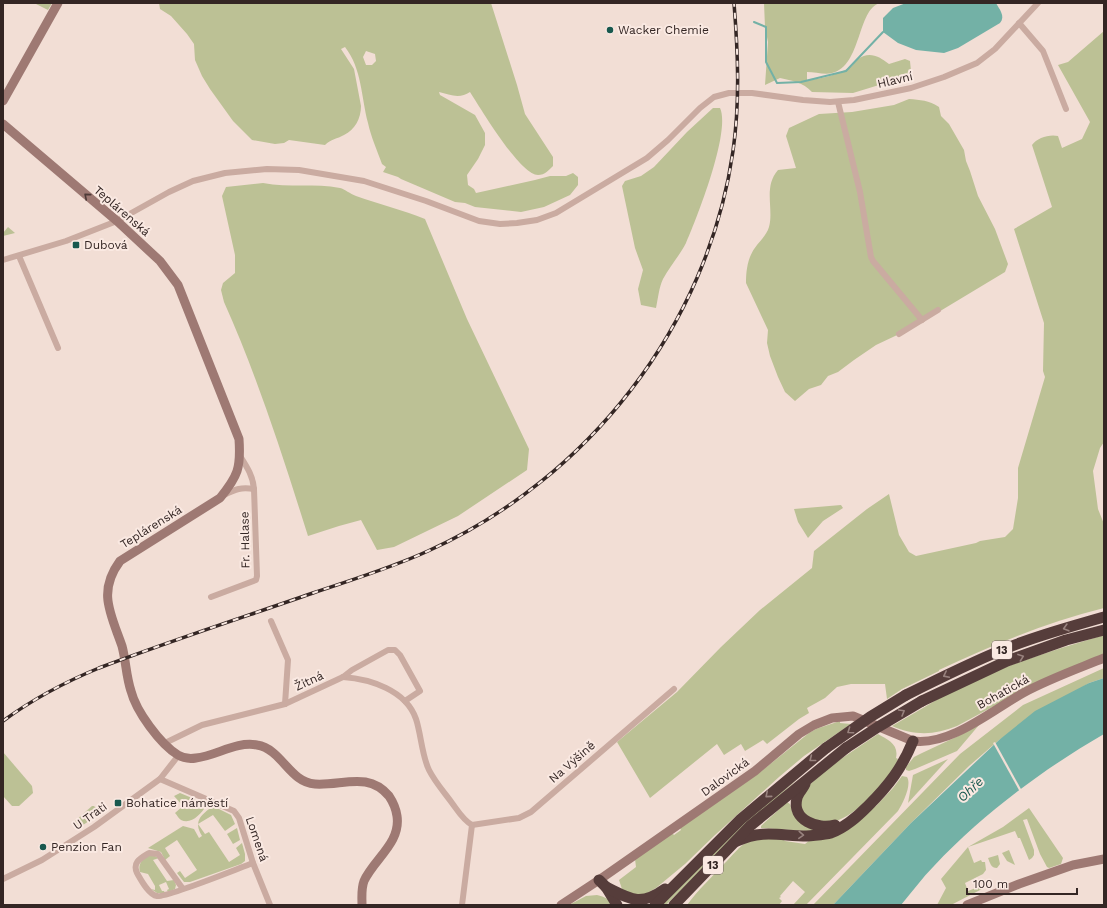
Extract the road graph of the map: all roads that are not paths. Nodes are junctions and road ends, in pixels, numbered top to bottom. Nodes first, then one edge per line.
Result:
1 (58, 3) edge
2 (1038, 3) edge
3 (1019, 23) junction
4 (3, 101) edge
5 (838, 102) junction
6 (1066, 108) dead end
7 (3, 124) edge
8 (117, 221) junction
9 (19, 256) junction
10 (3, 260) edge
11 (938, 310) dead end
12 (922, 320) junction
13 (899, 334) dead end
14 (58, 348) dead end
15 (240, 456) junction
16 (254, 489) junction
17 (220, 498) junction
18 (211, 597) dead end
19 (1104, 617) edge
20 (271, 621) dead end
21 (1104, 630) edge
22 (1104, 658) edge
23 (343, 677) junction
24 (674, 689) dead end
25 (405, 701) junction
26 (285, 704) junction
27 (913, 740) junction
28 (165, 744) junction
29 (178, 756) junction
30 (812, 775) junction
31 (160, 779) junction
32 (859, 814) junction
33 (472, 825) junction
34 (735, 842) junction
35 (1104, 859) edge
36 (253, 863) junction
37 (688, 872) junction
38 (3, 879) edge
39 (603, 883) junction
40 (691, 888) junction
41 (183, 889) junction
42 (270, 905) edge
43 (362, 905) edge
44 (462, 905) edge
45 (561, 905) edge
46 (617, 905) edge
47 (655, 905) edge
48 (674, 905) edge
49 (680, 905) edge
50 (967, 905) edge

1 - 4 street
2 - 3 street, Hlavní
3 - 5 street, Hlavní
3 - 6 street
5 - 8 street, Hlavní
5 - 12 street
8 -> 7 street, Teplárenská
8 - 9 street
8 - 15 street, Teplárenská
9 - 10 street
9 - 14 street
11 - 12 street
12 - 13 street
15 - 16 street
15 - 17 street, Teplárenská
16 - 17 street
16 - 18 street, Fr. Halase
17 - 28 street, Teplárenská
19 -> 37 highway, 13, bridge
20 - 26 street
30 -> 21 highway, 13, bridge
22 - 27 street, Bohatická
23 - 25 street
23 - 25 street, Žitná
23 - 26 street, Žitná
24 - 33 street, Na Výšině
25 - 33 street
26 - 28 street, Žitná
27 - 32 highway
27 - 39 street, Dalovická
28 - 29 street, Teplárenská
29 - 31 street, U Trati
29 - 43 street
30 - 32 highway
30 - 34 highway, 13
31 - 36 street, Lomená
31 - 38 street, U Trati
34 -> 32 highway
33 - 44 street
34 - 40 highway, 13
35 - 50 street
36 - 41 street
36 - 42 street, Lomená
37 - 39 highway
37 - 47 highway, 13
39 - 45 street, Dalovická
39 - 46 highway
40 - 48 highway, 13
40 - 49 highway
41 - 41 street

